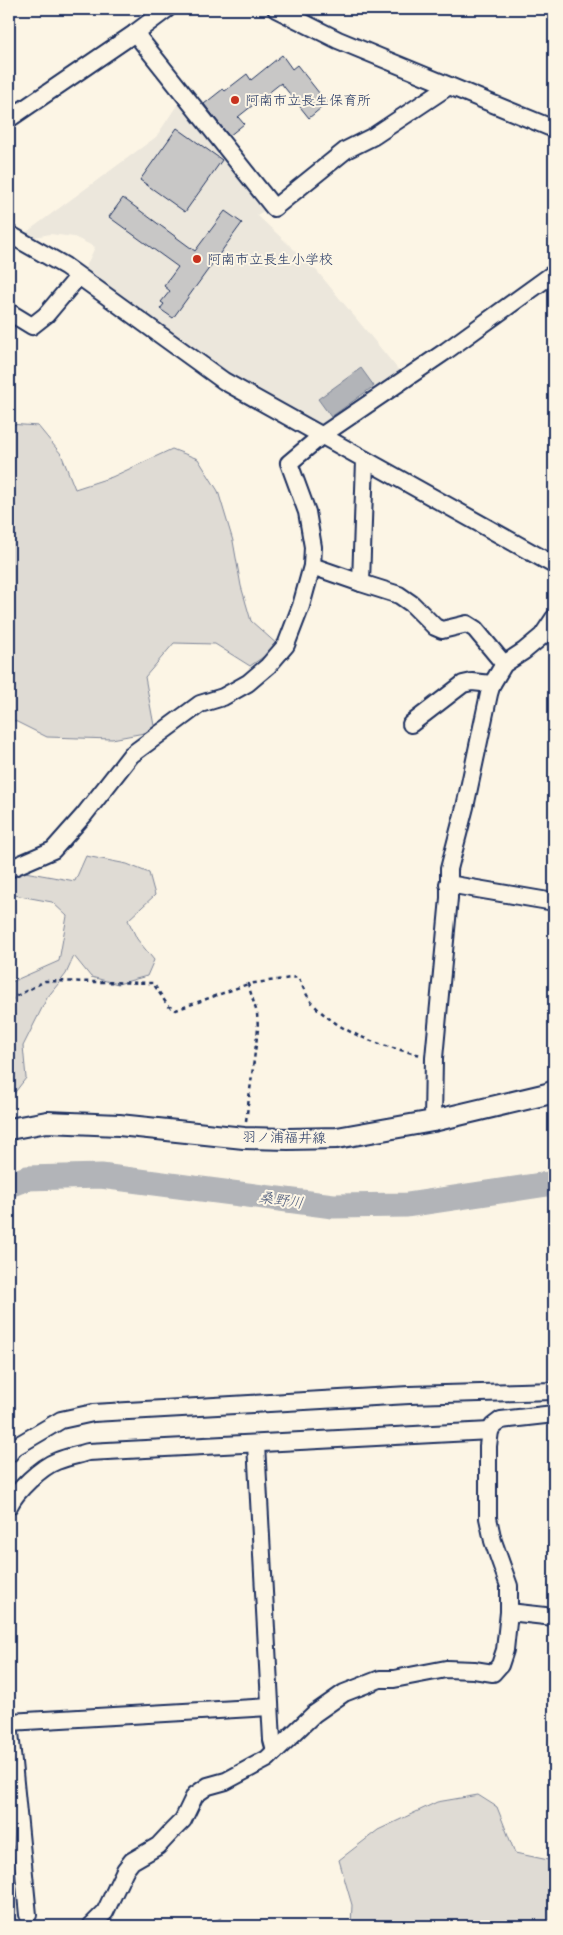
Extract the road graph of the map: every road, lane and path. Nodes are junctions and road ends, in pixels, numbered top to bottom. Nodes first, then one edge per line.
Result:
1 (167, 9) edge
2 (276, 9) edge
3 (135, 33) junction
4 (449, 86) junction
5 (9, 119) edge
6 (554, 129) edge
7 (9, 234) edge
8 (554, 273) edge
9 (78, 277) junction
10 (9, 312) edge
11 (321, 436) junction
12 (365, 460) junction
13 (554, 565) edge
14 (312, 566) junction
15 (361, 584) junction
16 (554, 618) edge
17 (504, 664) junction
18 (492, 684) junction
19 (410, 724) dead end
20 (9, 869) edge
21 (448, 884) junction
22 (554, 902) edge
23 (248, 984) junction
24 (9, 1000) edge
25 (434, 1058) junction
26 (552, 1094) edge
27 (433, 1121) junction
28 (9, 1129) edge
29 (244, 1138) junction
30 (554, 1391) edge
31 (554, 1414) edge
32 (490, 1431) junction
33 (256, 1444) junction
34 (9, 1454) edge
35 (9, 1506) edge
36 (509, 1612) junction
37 (554, 1618) edge
38 (270, 1707) junction
39 (9, 1718) edge
40 (9, 1722) edge
41 (274, 1751) junction
42 (28, 1915) dead end
43 (91, 1926) edge

1 - 3 street
2 - 4 street
3 - 4 street
3 - 5 street
4 - 6 street
7 - 9 street
8 - 11 street
9 - 10 street
9 - 11 street
11 - 12 street
11 - 14 street
12 - 13 street
12 - 15 street
14 - 15 street
14 - 20 street
15 - 17 street
16 - 17 street
17 - 18 street
18 - 19 street
18 - 21 street
21 - 22 street
21 - 25 street
23 - 24 path
23 - 25 path
23 - 29 path
25 - 27 street
26 - 27 main road, 羽ノ浦福井線
27 - 29 main road, 羽ノ浦福井線
28 - 29 main road, 羽ノ浦福井線
30 - 34 street
31 - 32 street
32 - 33 street
32 - 36 street
33 - 35 street
33 - 38 street
36 - 37 street
36 - 41 street
38 - 40 street
38 - 41 street
39 - 40 street
40 - 42 street
41 - 43 street

